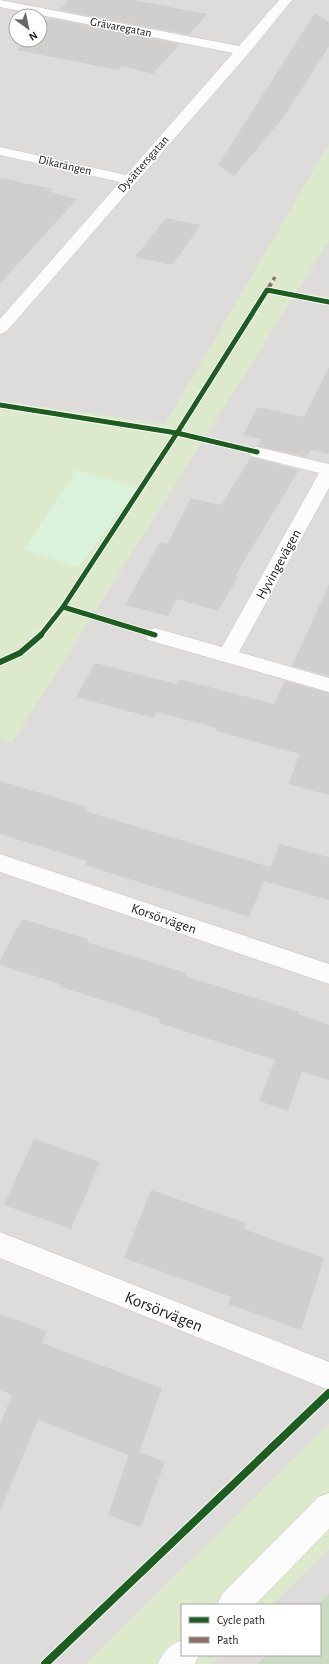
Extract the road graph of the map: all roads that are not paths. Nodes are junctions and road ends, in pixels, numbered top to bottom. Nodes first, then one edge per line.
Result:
1 (286, 0) edge
2 (0, 3) edge
3 (243, 51) junction
4 (0, 151) edge
5 (130, 180) junction
6 (0, 328) edge
7 (257, 452) dead end
8 (329, 471) edge
9 (155, 635) dead end
10 (227, 656) junction
11 (329, 685) edge
12 (0, 863) edge
13 (329, 974) edge
14 (0, 1245) edge
15 (329, 1376) edge
16 (329, 1508) edge
17 (234, 1604) edge
18 (182, 1656) edge
19 (174, 1664) edge

1 - 3 street, Dysättersgatan
2 - 3 street, Grävaregatan
3 - 5 street, Dysättersgatan
4 - 5 street, Dikarängen
5 - 6 street, Dysättersgatan
7 - 8 street, Hyvingevägen
8 - 10 street, Hyvingevägen
9 - 10 street
10 - 11 street
12 - 13 street, Korsörvägen
14 - 15 street, Korsörvägen
16 - 17 street
18 - 19 street

